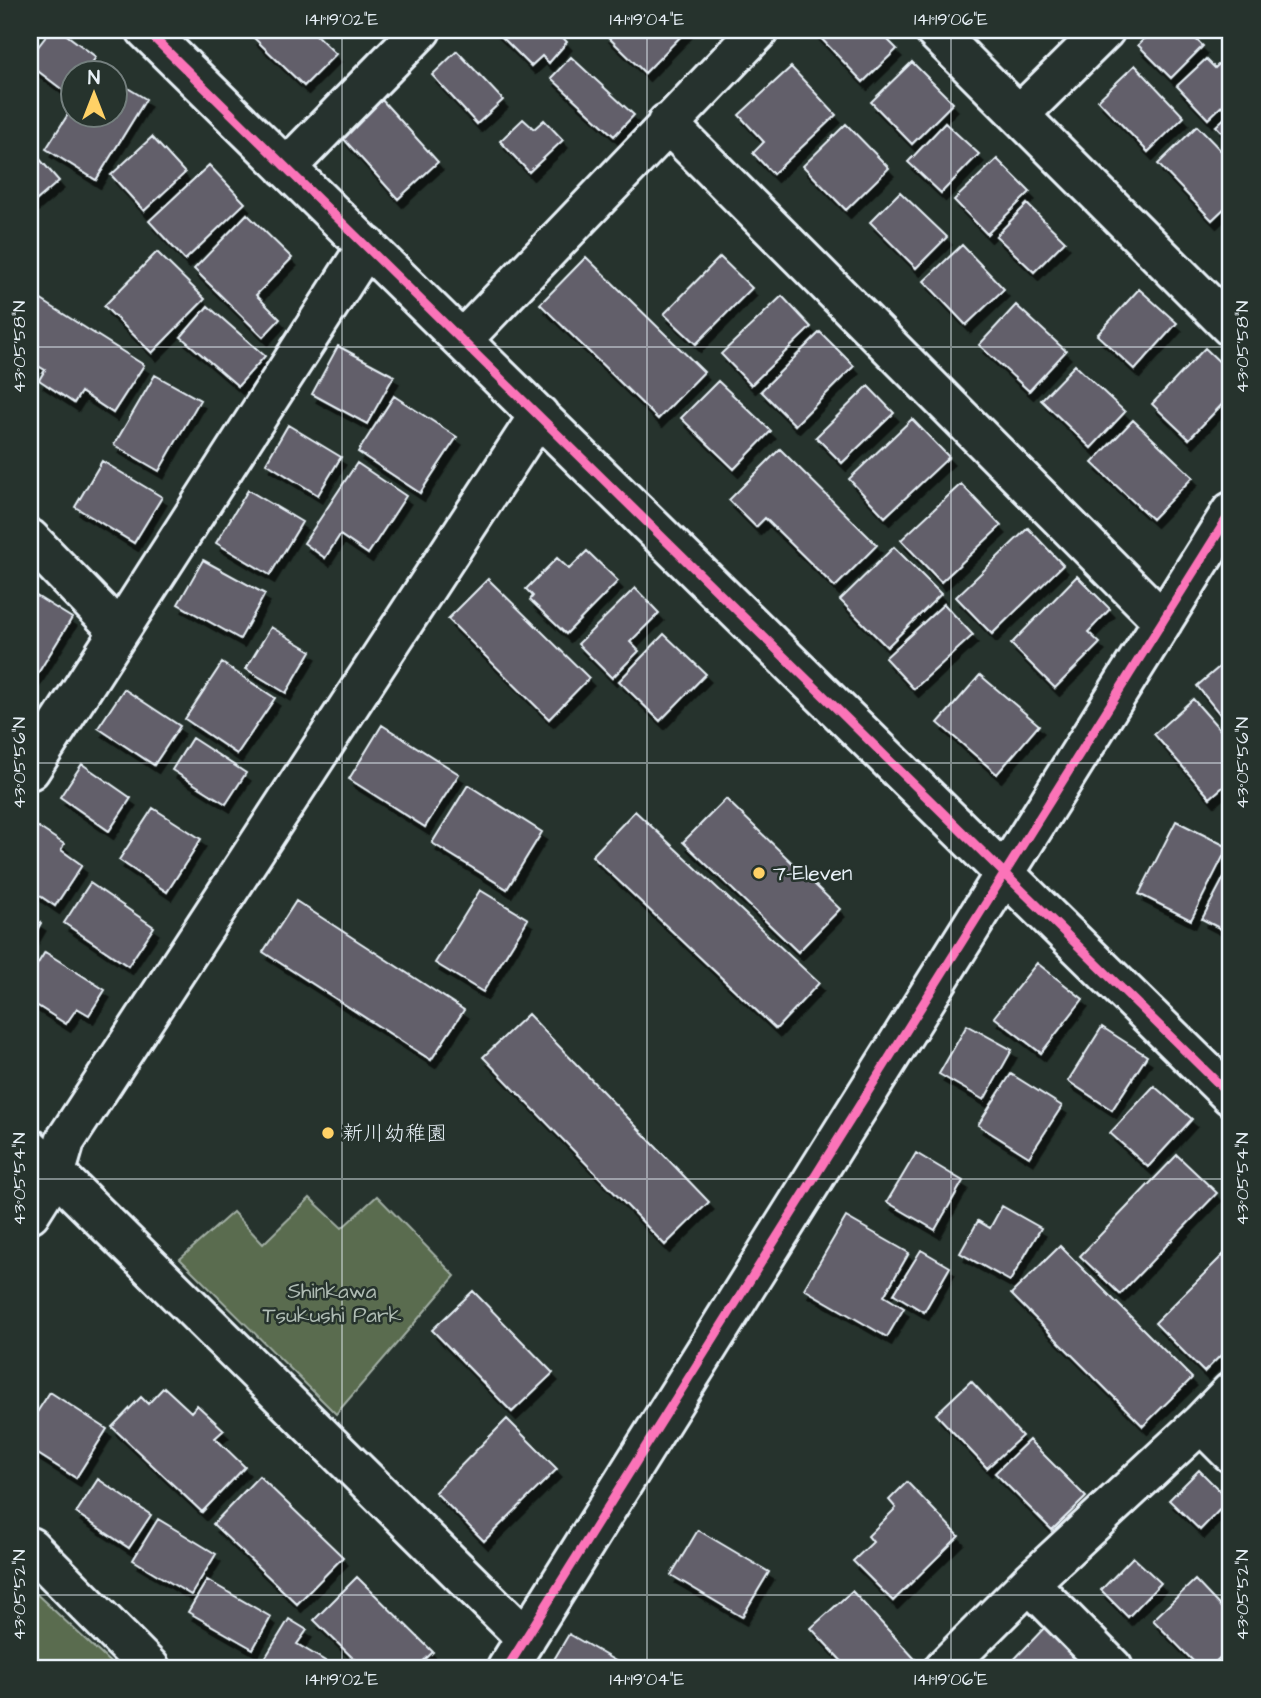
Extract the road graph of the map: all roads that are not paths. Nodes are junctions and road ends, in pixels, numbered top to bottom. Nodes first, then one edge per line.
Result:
1 (146, 30) edge
2 (421, 30) edge
3 (759, 30) edge
4 (934, 30) edge
5 (1105, 30) edge
6 (1020, 114) junction
7 (667, 123) junction
8 (286, 167) junction
9 (367, 246) junction
10 (1231, 327) edge
11 (462, 340) junction
12 (539, 415) junction
13 (1226, 535) edge
14 (30, 539) edge
15 (1163, 621) junction
16 (119, 631) junction
17 (30, 770) edge
18 (1004, 873) junction
19 (1231, 1096) edge
20 (43, 1160) edge
21 (30, 1213) edge
22 (1231, 1392) edge
23 (1201, 1423) junction
24 (1231, 1453) edge
25 (30, 1547) edge
26 (1029, 1583) junction
27 (517, 1653) edge
28 (150, 1668) edge
29 (944, 1668) edge
30 (1113, 1668) edge

1 - 8 street
2 - 8 street
3 - 7 street
4 - 6 street
5 - 6 street
6 - 10 street
7 - 11 street
7 - 15 street
8 - 9 street
9 - 11 street
9 - 16 street
11 - 12 street
12 - 18 street
12 - 20 street
13 - 15 street
14 - 16 street
15 - 18 street
16 - 17 street
18 - 19 street
18 - 27 street
20 - 21 street
20 - 27 street
22 - 23 street
23 - 24 street
23 - 26 street
25 - 28 street
26 - 29 street
26 - 30 street

